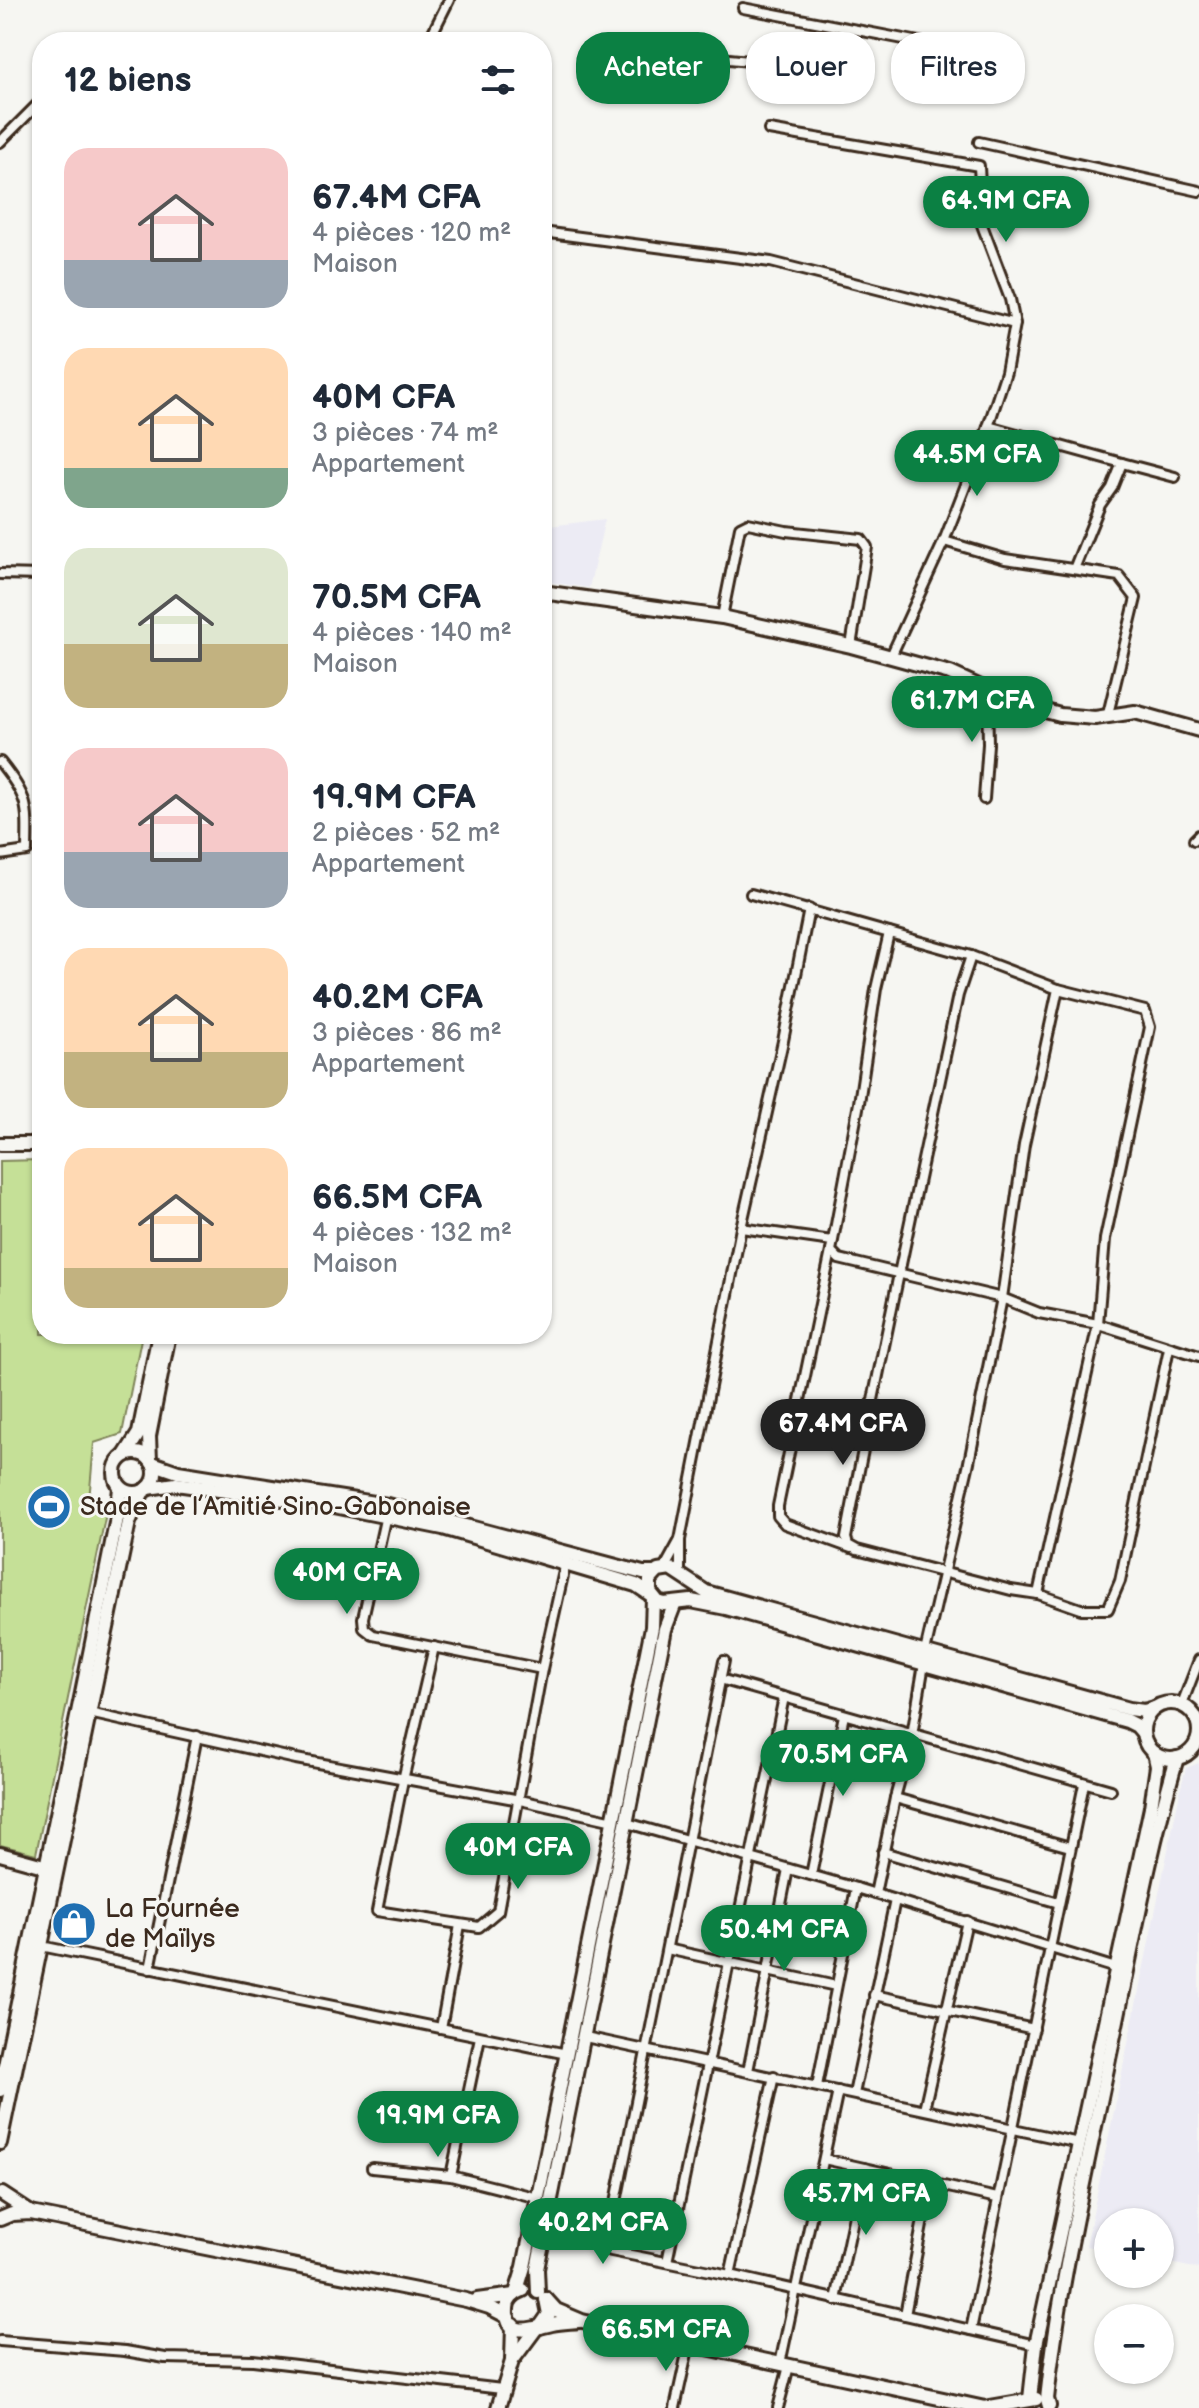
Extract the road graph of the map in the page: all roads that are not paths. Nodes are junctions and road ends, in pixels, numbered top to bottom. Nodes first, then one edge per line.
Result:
1 (449, 0) edge
2 (743, 8) dead end
3 (433, 32) edge
4 (891, 37) edge
5 (32, 110) edge
6 (769, 130) dead end
7 (0, 142) edge
8 (979, 142) dead end
9 (1199, 191) edge
10 (552, 233) edge
11 (1015, 324) junction
12 (988, 426) junction
13 (1122, 463) junction
14 (1175, 477) dead end
15 (944, 541) junction
16 (1074, 569) junction
17 (0, 574) edge
18 (32, 575) edge
19 (552, 593) edge
20 (722, 617) junction
21 (851, 646) junction
22 (891, 656) junction
23 (987, 689) junction
24 (1108, 714) junction
25 (1199, 730) edge
26 (0, 762) edge
27 (984, 799) dead end
28 (0, 855) edge
29 (751, 894) dead end
30 (809, 909) junction
31 (889, 933) junction
32 (971, 956) junction
33 (1058, 989) junction
34 (0, 1144) edge
35 (32, 1144) edge
36 (741, 1228) junction
37 (832, 1241) junction
38 (831, 1251) junction
39 (899, 1272) junction
40 (1002, 1298) junction
41 (1098, 1324) junction
42 (157, 1344) edge
43 (167, 1344) edge
44 (1169, 1348) junction
45 (1199, 1356) edge
46 (125, 1455) junction
47 (151, 1462) junction
48 (120, 1487) junction
49 (145, 1490) junction
50 (386, 1515) junction
51 (680, 1540) junction
52 (857, 1550) junction
53 (566, 1562) junction
54 (660, 1571) junction
55 (944, 1571) junction
56 (682, 1576) junction
57 (1038, 1594) junction
58 (652, 1596) junction
59 (676, 1602) junction
60 (434, 1647) junction
61 (924, 1658) junction
62 (1199, 1660) edge
63 (724, 1661) dead end
64 (542, 1669) junction
65 (720, 1679) junction
66 (784, 1697) junction
67 (1182, 1704) junction
68 (1155, 1708) junction
69 (89, 1713) junction
70 (844, 1715) junction
71 (1199, 1730) edge
72 (1143, 1733) junction
73 (912, 1735) junction
74 (197, 1736) junction
75 (1197, 1746) edge
76 (1154, 1753) junction
77 (1177, 1758) junction
78 (403, 1780) junction
79 (1084, 1784) junction
80 (1111, 1790) dead end
81 (895, 1798) junction
82 (520, 1800) junction
83 (620, 1822) junction
84 (688, 1842) junction
85 (1070, 1847) junction
86 (883, 1852) junction
87 (0, 1854) edge
88 (750, 1858) junction
89 (51, 1868) junction
90 (788, 1869) junction
91 (811, 1875) junction
92 (856, 1888) junction
93 (875, 1894) junction
94 (895, 1900) junction
95 (1059, 1903) junction
96 (967, 1921) junction
97 (460, 1925) junction
98 (41, 1946) junction
99 (1050, 1946) junction
100 (667, 1949) junction
101 (728, 1963) junction
102 (150, 1969) junction
103 (1122, 1970) junction
104 (768, 1971) junction
105 (836, 1986) junction
106 (874, 1995) junction
107 (947, 2010) junction
108 (441, 2028) junction
109 (1034, 2029) junction
110 (480, 2037) junction
111 (585, 2037) junction
112 (646, 2049) junction
113 (567, 2054) junction
114 (710, 2063) junction
115 (748, 2071) junction
116 (774, 2076) junction
117 (817, 2086) junction
118 (0, 2090) edge
119 (838, 2091) junction
120 (854, 2094) junction
121 (924, 2109) junction
122 (1012, 2128) junction
123 (0, 2143) edge
124 (1079, 2143) junction
125 (824, 2159) junction
126 (372, 2168) dead end
127 (864, 2168) junction
128 (451, 2176) junction
129 (930, 2183) junction
130 (1, 2193) edge
131 (538, 2198) junction
132 (997, 2198) junction
133 (31, 2213) junction
134 (0, 2217) edge
135 (667, 2262) junction
136 (730, 2275) junction
137 (796, 2290) junction
138 (515, 2294) junction
139 (542, 2296) junction
140 (466, 2300) junction
141 (836, 2300) junction
142 (905, 2315) junction
143 (511, 2321) junction
144 (582, 2321) junction
145 (538, 2329) junction
146 (971, 2330) junction
147 (0, 2341) edge
148 (689, 2344) junction
149 (1036, 2345) junction
150 (512, 2361) junction
151 (785, 2365) junction
152 (502, 2389) junction
153 (1024, 2403) edge
154 (1050, 2407) edge
155 (498, 2408) edge
156 (675, 2408) edge
157 (778, 2408) edge
158 (985, 2408) edge

1 - 3 street
2 - 4 street
5 - 7 street
6 - 11 street
8 - 9 street
10 - 11 street
11 - 12 street
12 - 13 street
12 - 15 street
13 - 14 street
13 - 16 street
15 - 16 street
15 - 22 street
16 - 24 street
17 - 18 street
19 - 20 street
20 - 21 street
20 - 21 street
21 - 22 street
22 - 23 street
23 - 24 street
23 - 27 street
24 - 25 street
26 - 28 street
29 - 30 street
30 - 31 street
30 - 36 street
31 - 32 street
31 - 37 street
32 - 33 street
32 - 39 street
33 - 40 street
33 - 41 street
34 - 35 street
36 - 37 street
36 - 51 street
37 - 38 street
38 - 39 street
38 - 52 street
39 - 40 street
39 - 52 street
40 - 41 street
40 - 55 street
41 - 44 street
41 - 57 street
42 - 46 street
43 - 47 street
44 - 45 street
44 - 57 street
46 - 47 street
46 - 48 street
47 - 49 street
47 - 54 street
48 - 49 street
48 - 89 street
49 - 50 street
49 - 69 street
50 - 53 street
50 - 60 street
51 - 54 street
51 - 56 street
52 - 55 street
53 - 58 street
53 - 64 street
54 - 56 street
54 - 58 street
55 - 57 street
55 - 61 street
56 - 59 street
56 - 61 street
58 - 59 street
58 - 83 street
59 - 61 street
59 - 83 street
60 - 64 street
60 - 78 street
61 - 68 street
61 - 72 street
61 - 73 street
62 - 67 street
63 - 65 street
64 - 82 street
65 - 66 street
65 - 84 street
66 - 70 street
66 - 88 street
67 - 68 street
67 - 71 street
68 - 72 street
69 - 74 street
69 - 89 street
70 - 73 street
70 - 91 street
71 - 75 street
72 - 76 street
73 - 79 street
73 - 81 street
74 - 78 street
74 - 102 street
75 - 77 street
76 - 77 street
76 - 103 street
77 - 103 street
78 - 82 street
78 - 97 street
79 - 80 street
79 - 85 street
81 - 85 street
81 - 86 street
82 - 83 street
82 - 97 street
83 - 84 street
83 - 111 street
83 - 113 street
84 - 88 street
84 - 100 street
85 - 95 street
86 - 93 street
86 - 95 street
87 - 89 street
88 - 90 street
88 - 101 street
89 - 98 street
89 - 118 street
90 - 91 street
90 - 104 street
91 - 92 street
92 - 93 street
92 - 105 street
93 - 94 street
94 - 96 street
94 - 106 street
95 - 99 street
96 - 99 street
96 - 107 street
97 - 108 street
98 - 102 street
98 - 123 street
99 - 103 street
99 - 109 street
100 - 101 street
100 - 112 street
101 - 104 street
101 - 114 street
102 - 108 street
103 - 124 street
103 - 154 street
104 - 105 street
104 - 115 street
105 - 117 street
106 - 107 street
106 - 120 street
107 - 109 street
107 - 121 street
108 - 110 street
109 - 122 street
110 - 113 street
110 - 128 street
111 - 112 street
111 - 139 street
112 - 114 street
112 - 135 street
113 - 131 street
114 - 115 street
114 - 135 street
115 - 116 street
116 - 117 street
116 - 136 street
117 - 119 street
119 - 120 street
119 - 125 street
120 - 121 street
121 - 122 street
122 - 124 street
122 - 132 street
124 - 149 street
125 - 127 street
125 - 137 street
126 - 128 street
127 - 129 street
127 - 141 street
128 - 131 street
129 - 132 street
129 - 142 street
130 - 133 street
130 - 134 street
131 - 138 street
132 - 146 street
133 - 134 street
133 - 140 street
135 - 136 street
136 - 137 street
137 - 141 street
137 - 151 street
138 - 139 street
138 - 140 street
138 - 143 street
139 - 144 street
139 - 145 street
140 - 143 street
141 - 142 street
142 - 146 street
143 - 145 street
143 - 150 street
144 - 145 street
144 - 148 street
145 - 150 street
146 - 149 street
147 - 152 street
148 - 151 street
148 - 156 street
149 - 153 street
150 - 152 street
151 - 157 street
151 - 158 street
152 - 155 street
153 - 154 street
153 - 158 street

